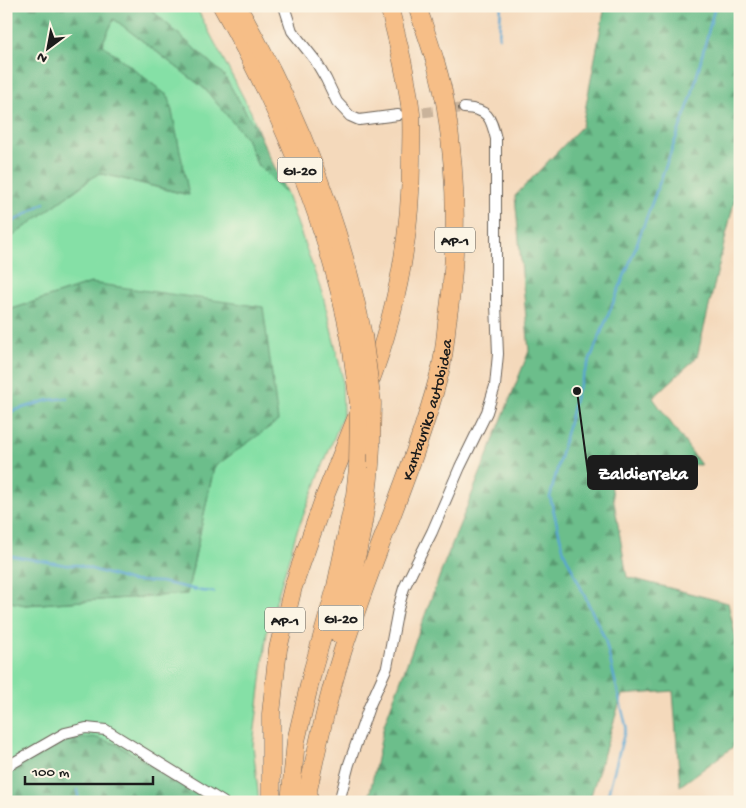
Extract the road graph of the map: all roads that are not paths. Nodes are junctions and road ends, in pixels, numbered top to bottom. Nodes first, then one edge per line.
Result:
1 (222, 6) edge
2 (237, 6) edge
3 (284, 6) edge
4 (389, 6) edge
5 (417, 6) edge
6 (464, 108) tunnel mouth
7 (398, 115) tunnel mouth
8 (357, 340) junction
9 (6, 767) edge
10 (308, 796) edge
11 (223, 802) edge
12 (270, 802) edge
13 (290, 802) edge
14 (339, 802) edge

1 - 8 highway, GI-20
2 - 8 highway, GI-20
3 - 7 street
4 - 12 highway, AP-1
5 - 10 highway, Kantauriko autobidea / AP-1
6 - 14 street
8 - 10 highway, GI-20, bridge
8 - 13 highway, GI-20, bridge
9 - 11 street

